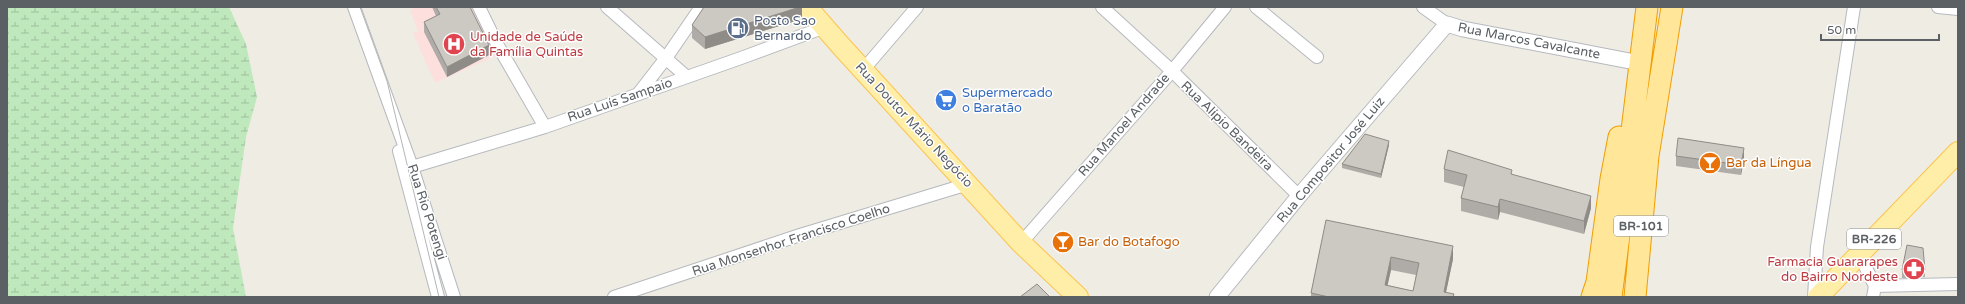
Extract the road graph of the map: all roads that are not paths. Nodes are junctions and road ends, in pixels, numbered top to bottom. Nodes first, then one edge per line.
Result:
1 (354, 7) edge
2 (479, 7) edge
3 (607, 7) edge
4 (701, 7) edge
5 (807, 7) edge
6 (917, 7) edge
7 (1102, 7) edge
8 (1225, 7) edge
9 (1256, 7) edge
10 (1423, 7) edge
11 (1647, 7) edge
12 (1672, 7) edge
13 (1854, 7) edge
14 (1938, 7) edge
15 (1958, 8) edge
16 (1447, 24) junction
17 (825, 27) junction
18 (1668, 34) junction
19 (1317, 57) dead end
20 (666, 58) junction
21 (1640, 63) junction
22 (863, 70) junction
23 (1172, 71) junction
24 (687, 77) junction
25 (1636, 89) junction
26 (638, 94) junction
27 (545, 126) junction
28 (398, 127) junction
29 (1958, 152) edge
30 (412, 166) junction
31 (968, 184) junction
32 (1299, 196) junction
33 (1021, 243) junction
34 (1859, 254) junction
35 (1958, 284) edge
36 (1874, 292) edge
37 (438, 297) edge
38 (454, 297) edge
39 (614, 297) edge
40 (1062, 297) edge
41 (1078, 297) edge
42 (1217, 297) edge
43 (1592, 297) edge
44 (1611, 297) edge
45 (1635, 297) edge
46 (1643, 297) edge
47 (1814, 297) edge
48 (1818, 297) edge

1 - 28 street, Rua Rio Potengi
2 - 27 street
3 - 20 street
4 - 20 street
5 - 17 main road, Rua Doutor Mário Negócio
6 - 22 street
7 - 23 street, Rua Alípio Bandeira
8 - 23 street, Rua Manoel Andrade
9 - 19 street
10 - 16 street, Rua Marcos Cavalcante
11 - 21 highway, BR-101
12 - 18 highway, BR-101
13 - 47 street
14 - 15 street
16 - 21 street, Rua Marcos Cavalcante
16 - 32 street, Rua Compositor José Luiz
17 - 22 main road, Rua Doutor Mário Negócio
17 - 24 street, Rua Luís Sampaio
18 - 45 highway, BR-101
18 - 46 highway
20 - 24 street
20 - 26 street
21 - 25 highway, BR-101
22 - 31 main road, Rua Doutor Mário Negócio
23 - 32 street, Rua Alípio Bandeira
23 - 33 street, Rua Manoel Andrade
24 - 26 street, Rua Luís Sampaio
25 - 43 highway
25 - 44 highway, BR-101
26 - 27 street, Rua Luís Sampaio
27 - 30 street, Rua Luís Sampaio
28 - 30 street, Rua Rio Potengi
28 - 37 street, Rua Rio Potengi
29 - 34 main road, BR-226
30 - 38 street, Rua Rio Potengi
31 - 33 main road, Rua Doutor Mário Negócio
31 - 39 street, Rua Monsenhor Francisco Coelho
32 - 42 street, Rua Compositor José Luiz
33 - 40 main road, Rua Doutor Mário Negócio
33 - 41 main road, Rua Doutor Mário Negócio
34 - 36 street
34 - 48 main road, BR-226
35 - 36 street

